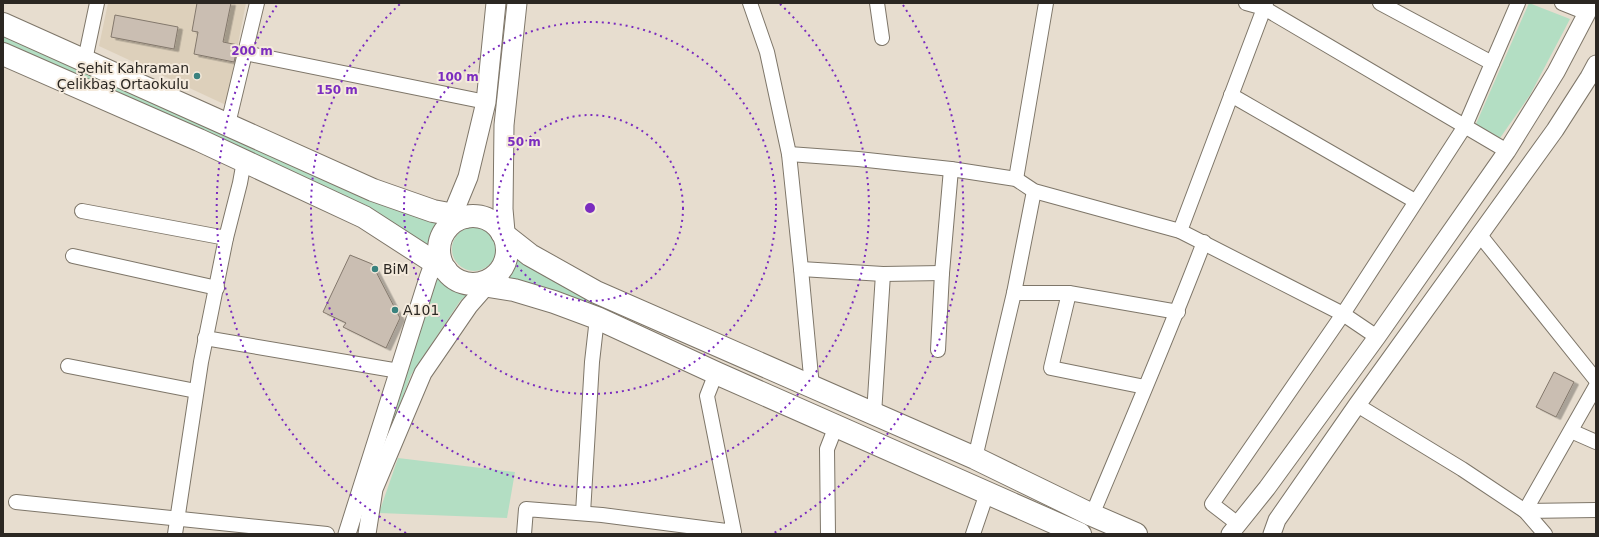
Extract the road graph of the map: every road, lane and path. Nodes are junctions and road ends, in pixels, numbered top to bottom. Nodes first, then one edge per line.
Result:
1 (97, 3) edge
2 (257, 3) edge
3 (496, 3) edge
4 (517, 3) edge
5 (750, 3) edge
6 (877, 3) edge
7 (1046, 3) edge
8 (1246, 3) edge
9 (1380, 3) edge
10 (1518, 3) edge
11 (1562, 3) edge
12 (1265, 5) edge
13 (1589, 8) edge
14 (3, 24) edge
15 (882, 38) dead end
16 (245, 53) junction
17 (3, 54) edge
18 (85, 60) junction
19 (1492, 63) junction
20 (1596, 64) edge
21 (1231, 94) junction
22 (486, 102) junction
23 (228, 124) junction
24 (1465, 126) junction
25 (1507, 151) junction
26 (789, 154) junction
27 (244, 161) junction
28 (951, 169) junction
29 (1016, 179) junction
30 (1034, 191) junction
31 (1415, 201) junction
32 (82, 211) dead end
33 (455, 220) junction
34 (1180, 231) junction
35 (1479, 234) junction
36 (505, 237) junction
37 (226, 238) junction
38 (1204, 242) junction
39 (73, 256) dead end
40 (440, 260) junction
41 (802, 269) junction
42 (942, 273) junction
43 (883, 274) junction
44 (487, 281) junction
45 (217, 288) junction
46 (1014, 293) junction
47 (1069, 294) junction
48 (1178, 312) junction
49 (1343, 314) junction
50 (597, 318) junction
51 (1377, 337) junction
52 (205, 338) junction
53 (938, 350) dead end
54 (68, 366) dead end
55 (399, 371) junction
56 (716, 373) junction
57 (1596, 380) edge
58 (1596, 386) edge
59 (812, 387) junction
60 (1145, 387) junction
61 (196, 391) junction
62 (1357, 405) junction
63 (874, 414) junction
64 (836, 426) junction
65 (1571, 431) junction
66 (1596, 442) edge
67 (975, 458) junction
68 (987, 493) junction
69 (16, 502) dead end
70 (1596, 510) edge
71 (1525, 511) junction
72 (583, 514) junction
73 (1092, 516) junction
74 (177, 519) junction
75 (1234, 529) edge
76 (736, 533) edge
77 (175, 534) edge
78 (327, 534) edge
79 (347, 534) edge
80 (367, 534) edge
81 (524, 534) edge
82 (828, 534) edge
83 (973, 534) edge
84 (1080, 534) edge
85 (1136, 534) edge
86 (1272, 534) edge
87 (1545, 534) edge

1 - 18 street
2 - 16 street
3 - 22 main road
4 - 36 main road
5 - 26 street
6 - 15 street
7 - 29 street
8 - 12 street
9 - 19 street
10 - 19 street
11 - 13 street
12 - 21 street
12 - 24 street
13 - 25 street
14 - 18 main road
16 - 22 street
16 - 23 street
17 - 27 main road
18 - 23 main road
19 - 24 street
20 - 35 street
21 - 31 street
21 - 34 street
22 - 33 main road
23 - 33 main road
24 - 25 street
24 - 31 street
25 - 51 street
26 - 28 street
26 - 41 street
27 - 37 street
27 - 40 main road
28 - 29 street
28 - 42 street
29 - 30 street
30 - 34 street
30 - 46 street
31 - 49 street
32 - 37 street
33 - 36 main road
33 - 40 main road
34 - 38 street
35 - 57 street
35 - 62 street
36 - 44 main road
36 - 59 main road
37 - 45 street
38 - 48 street
38 - 49 street
39 - 45 street
40 - 44 main road
40 - 55 street
41 - 43 street
41 - 59 street
42 - 43 street
42 - 53 street
43 - 63 street
44 - 50 main road
44 - 80 street
45 - 52 street
46 - 47 street
46 - 67 street
47 - 48 street
47 - 60 street
48 - 60 street
49 - 51 street
49 - 75 street
50 - 56 main road
50 - 72 street
51 - 75 street
52 - 55 street
52 - 61 street
54 - 61 street
55 - 79 street
56 - 64 main road
56 - 76 street
58 - 65 street
59 - 63 main road
60 - 73 street
61 - 74 street
62 - 71 street
62 - 86 street
63 - 67 main road
64 - 68 main road
64 - 82 street
65 - 66 street
65 - 71 street
67 - 73 main road
68 - 83 street
68 - 84 main road
69 - 74 street
70 - 71 street
71 - 87 street
72 - 76 street
72 - 81 street
73 - 85 main road
74 - 77 street
74 - 78 street

